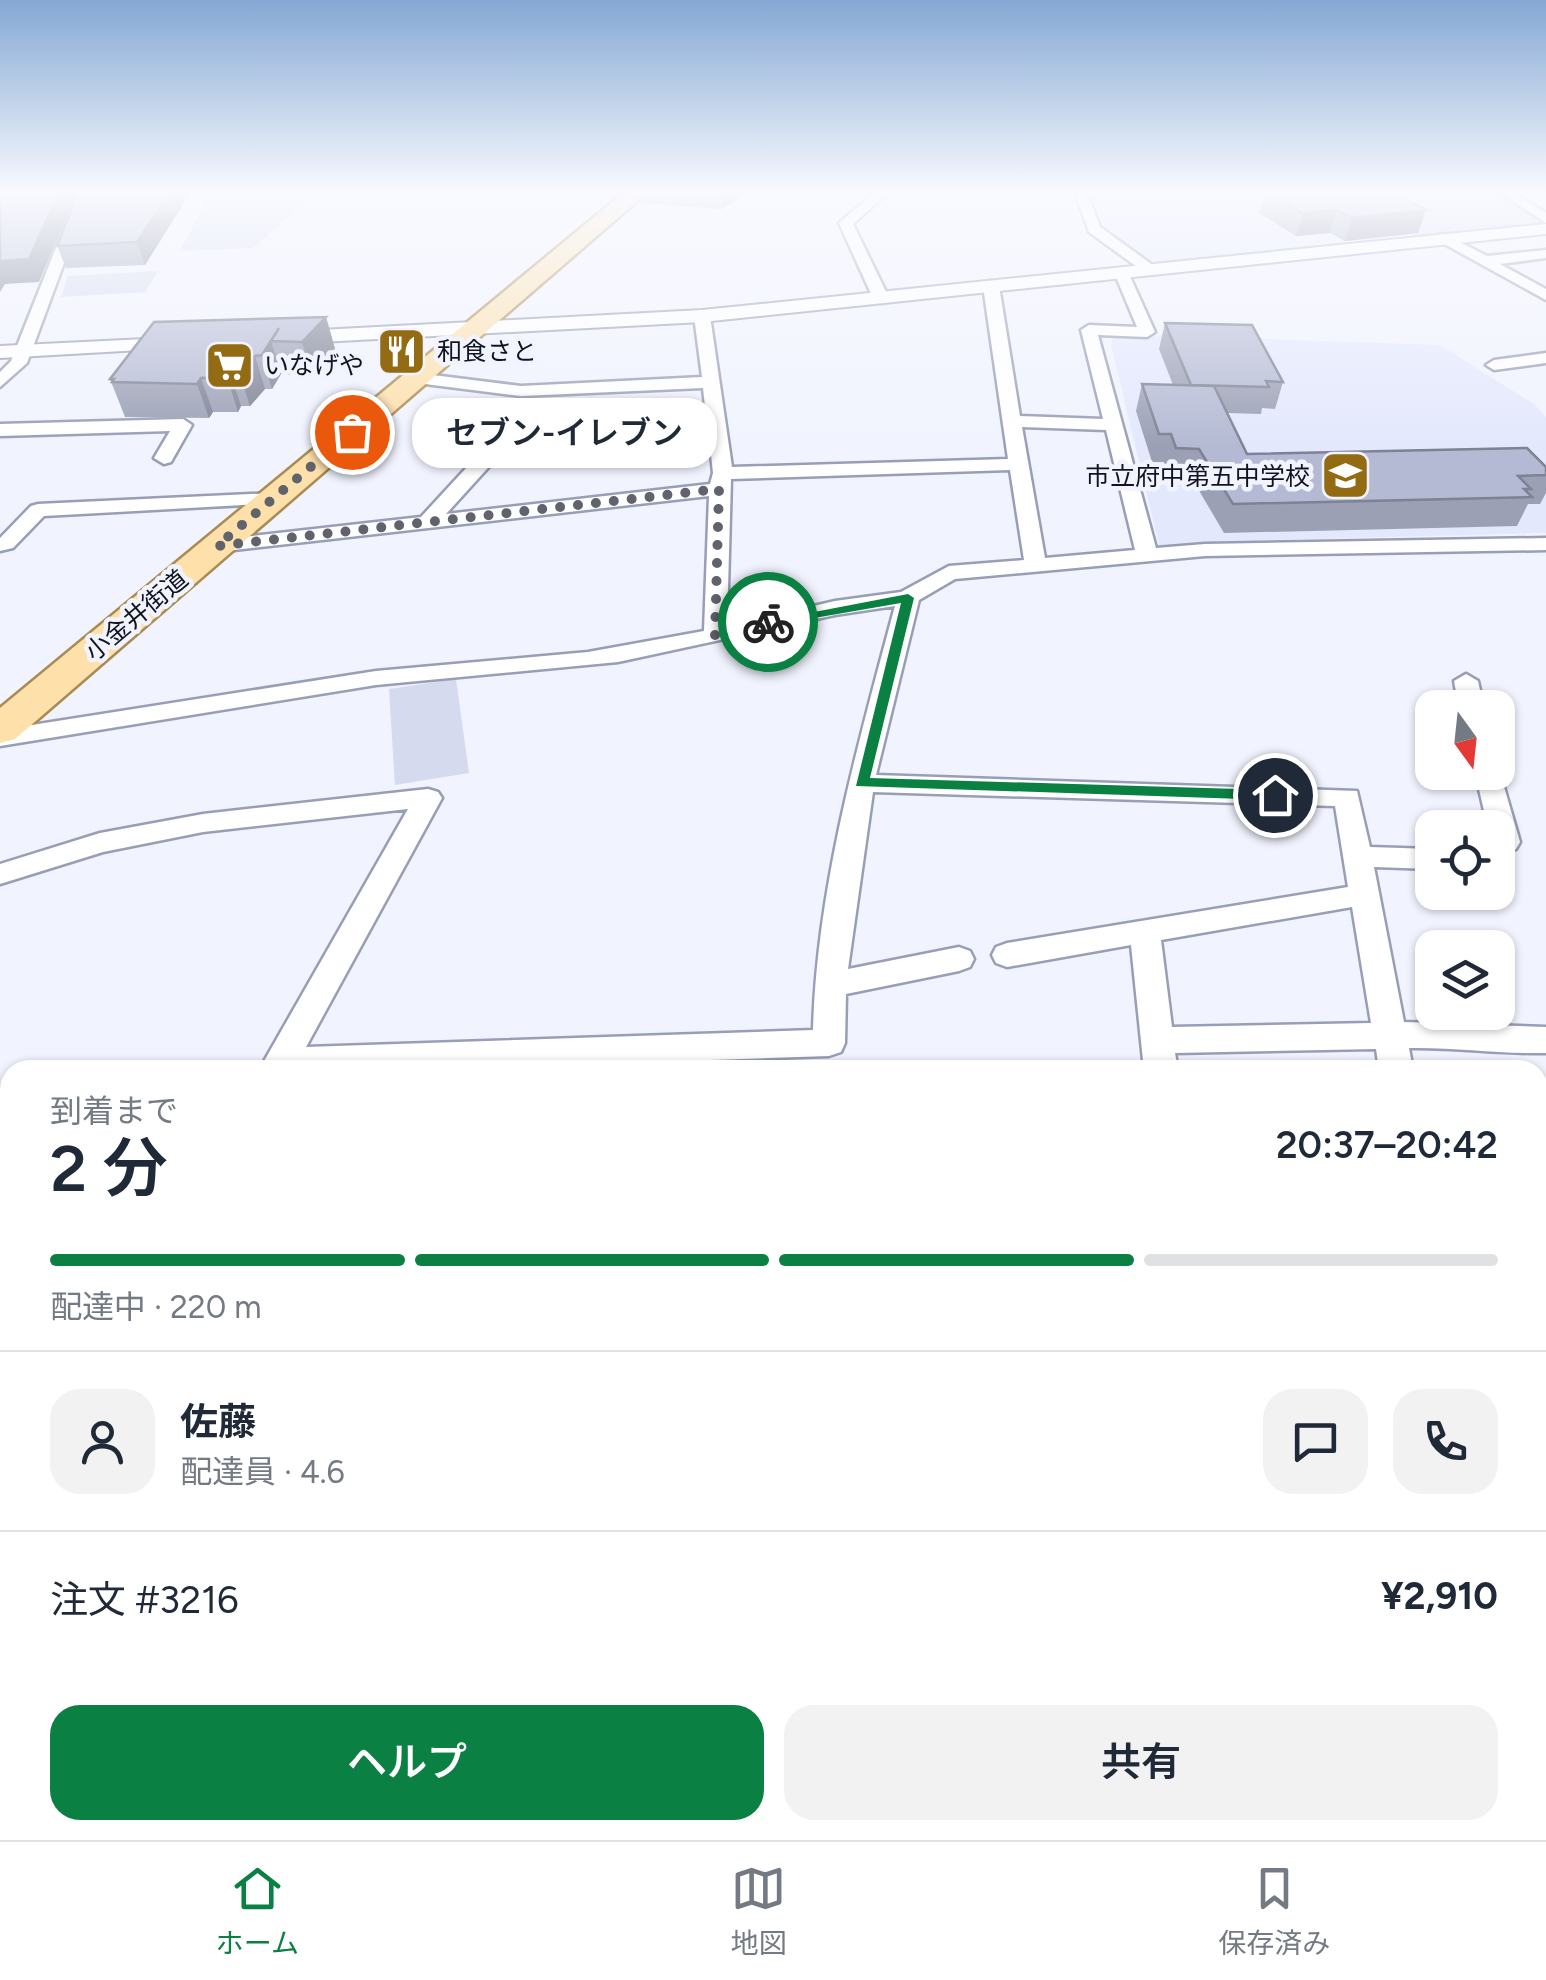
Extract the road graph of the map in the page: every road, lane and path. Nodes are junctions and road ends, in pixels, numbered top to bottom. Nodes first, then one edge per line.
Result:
1 (52, 276) edge
2 (537, 276) edge
3 (871, 276) edge
4 (1085, 276) edge
5 (1123, 276) edge
6 (1512, 276) edge
7 (991, 286) junction
8 (1546, 295) edge
9 (881, 298) junction
10 (702, 316) junction
11 (472, 331) junction
12 (262, 339) edge
13 (215, 342) edge
14 (0, 352) edge
15 (23, 352) junction
16 (1543, 361) edge
17 (1494, 365) dead end
18 (417, 378) junction
19 (0, 382) edge
20 (711, 382) junction
21 (716, 421) junction
22 (1013, 421) junction
23 (1112, 424) junction
24 (0, 430) edge
25 (164, 458) dead end
26 (1018, 464) junction
27 (721, 481) junction
28 (274, 499) junction
29 (428, 520) junction
30 (0, 544) edge
31 (1546, 544) edge
32 (217, 546) junction
33 (1147, 554) junction
34 (1038, 566) junction
35 (908, 598) junction
36 (715, 636) junction
37 (1466, 681) dead end
38 (1468, 690) edge
39 (0, 730) edge
40 (0, 738) edge
41 (862, 782) junction
42 (1359, 857) junction
43 (1415, 859) edge
44 (0, 874) edge
45 (1367, 894) junction
46 (1144, 929) junction
47 (1007, 955) dead end
48 (958, 958) dead end
49 (830, 985) junction
50 (1388, 1036) junction
51 (1546, 1040) edge
52 (1159, 1055) edge
53 (704, 1059) edge
54 (281, 1060) edge
55 (643, 1060) edge
56 (1394, 1060) edge

1 - 15 street
2 - 11 main road, 小金井街道
3 - 9 street
4 - 7 street
5 - 23 street
6 - 8 street
7 - 9 street
7 - 22 street
9 - 10 street
10 - 11 street
10 - 20 street
11 - 12 street
11 - 18 main road, 小金井街道
13 - 15 street
14 - 15 street
15 - 19 street
16 - 17 street
18 - 20 street
18 - 28 main road, 小金井街道
20 - 21 street
21 - 27 street
21 - 29 street
22 - 23 street
22 - 26 street
23 - 33 street
24 - 25 street
26 - 27 street
26 - 34 street
27 - 29 street
27 - 36 street
28 - 30 street
28 - 32 main road, 小金井街道
29 - 32 street
31 - 33 street
32 - 39 main road, 小金井街道
33 - 34 street
34 - 35 street
35 - 36 street
35 - 41 street
36 - 40 street
37 - 38 street
41 - 42 street
41 - 49 street
42 - 43 street
42 - 45 street
44 - 54 street
45 - 46 street
45 - 50 street
46 - 47 street
46 - 52 street
48 - 49 street
49 - 53 street
50 - 51 street
50 - 52 street
50 - 56 street
53 - 55 street

